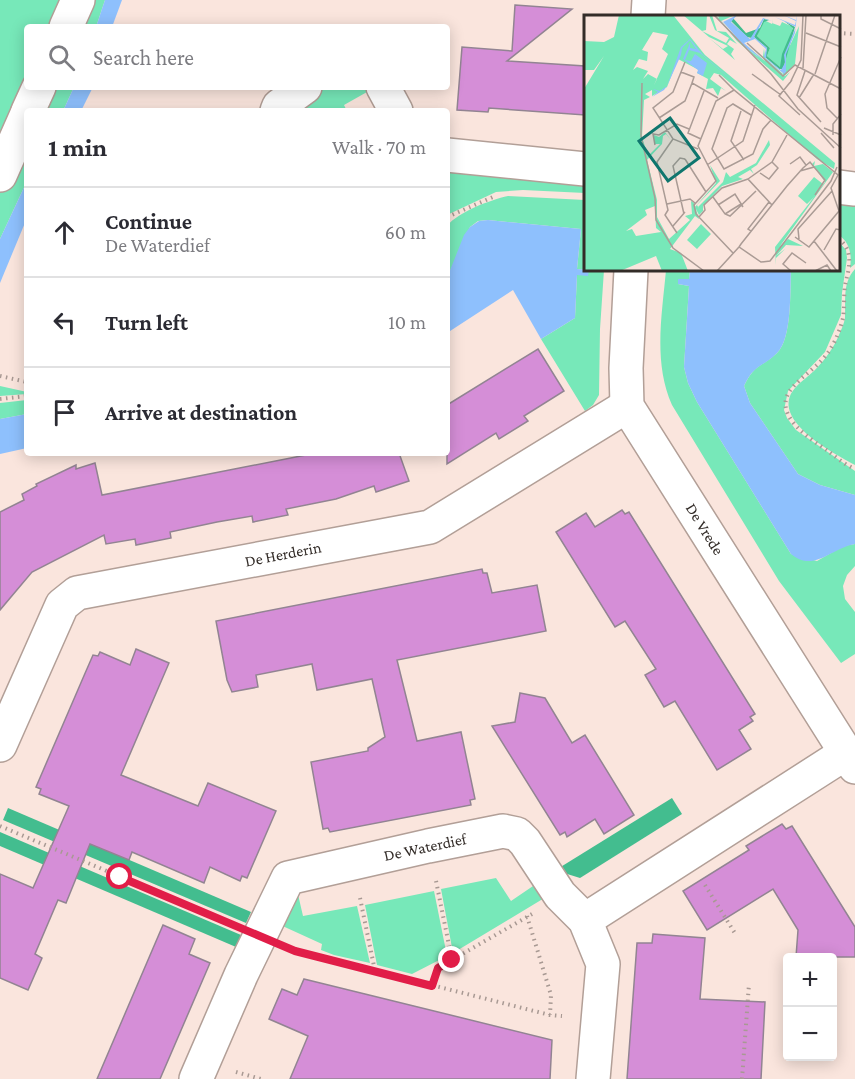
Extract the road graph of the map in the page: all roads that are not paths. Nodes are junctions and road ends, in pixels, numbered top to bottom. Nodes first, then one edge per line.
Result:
1 (78, 0) edge
2 (650, 0) edge
3 (648, 15) edge
4 (67, 24) edge
5 (38, 90) edge
6 (301, 90) edge
7 (385, 90) edge
8 (30, 108) edge
9 (278, 108) edge
10 (394, 108) edge
11 (24, 122) edge
12 (450, 155) edge
13 (584, 169) edge
14 (0, 175) edge
15 (840, 188) edge
16 (855, 189) edge
17 (631, 272) edge
18 (627, 406) junction
19 (0, 745) edge
20 (850, 760) edge
21 (585, 920) junction
22 (196, 1079) edge
23 (593, 1079) edge

1 - 4 street
2 - 3 street
5 - 8 street
6 - 9 street
7 - 10 street
11 - 14 street
12 - 13 street
15 - 16 street
17 - 18 street
18 - 19 street, De Herderin
18 - 20 street, De Vrede
20 - 21 street
21 - 22 street, De Waterdief
21 - 23 street, De Waterdief

